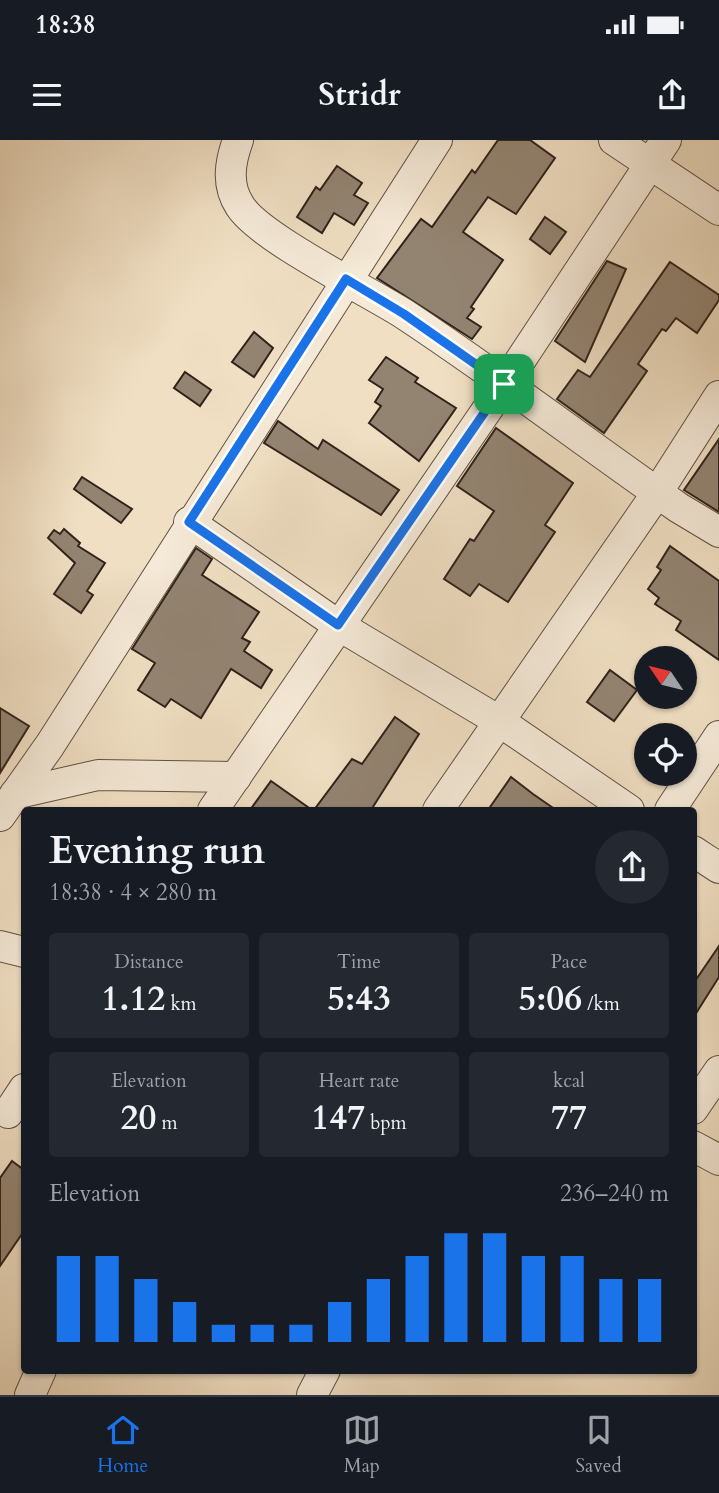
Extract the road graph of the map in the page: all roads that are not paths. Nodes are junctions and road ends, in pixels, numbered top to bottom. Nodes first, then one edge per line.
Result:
1 (238, 140) edge
2 (437, 140) edge
3 (614, 140) edge
4 (658, 152) edge
5 (719, 211) edge
6 (346, 279) junction
7 (504, 384) junction
8 (719, 396) edge
9 (657, 493) junction
10 (189, 522) junction
11 (719, 532) edge
12 (338, 625) junction
13 (499, 721) junction
14 (719, 736) edge
15 (236, 777) junction
16 (8, 805) edge
17 (215, 807) edge
18 (440, 807) edge
19 (625, 807) edge
20 (672, 807) edge
21 (697, 853) edge
22 (719, 867) edge
23 (0, 946) edge
24 (21, 951) edge
25 (719, 1071) edge
26 (697, 1103) edge
27 (697, 1148) edge
28 (719, 1160) edge
29 (39, 1374) edge
30 (323, 1374) edge
31 (30, 1395) edge
32 (312, 1395) edge

1 - 6 street
2 - 6 street
3 - 4 street
4 - 5 street
4 - 7 street
6 - 7 street
6 - 10 street
7 - 9 street
7 - 12 street
8 - 9 street
9 - 11 street
9 - 13 street
10 - 12 street
10 - 16 street
12 - 13 street
12 - 15 street
13 - 18 street
13 - 19 street
14 - 20 street
15 - 16 street
15 - 17 street
21 - 22 street
23 - 24 street
25 - 26 street
27 - 28 street
29 - 31 street
30 - 32 street

